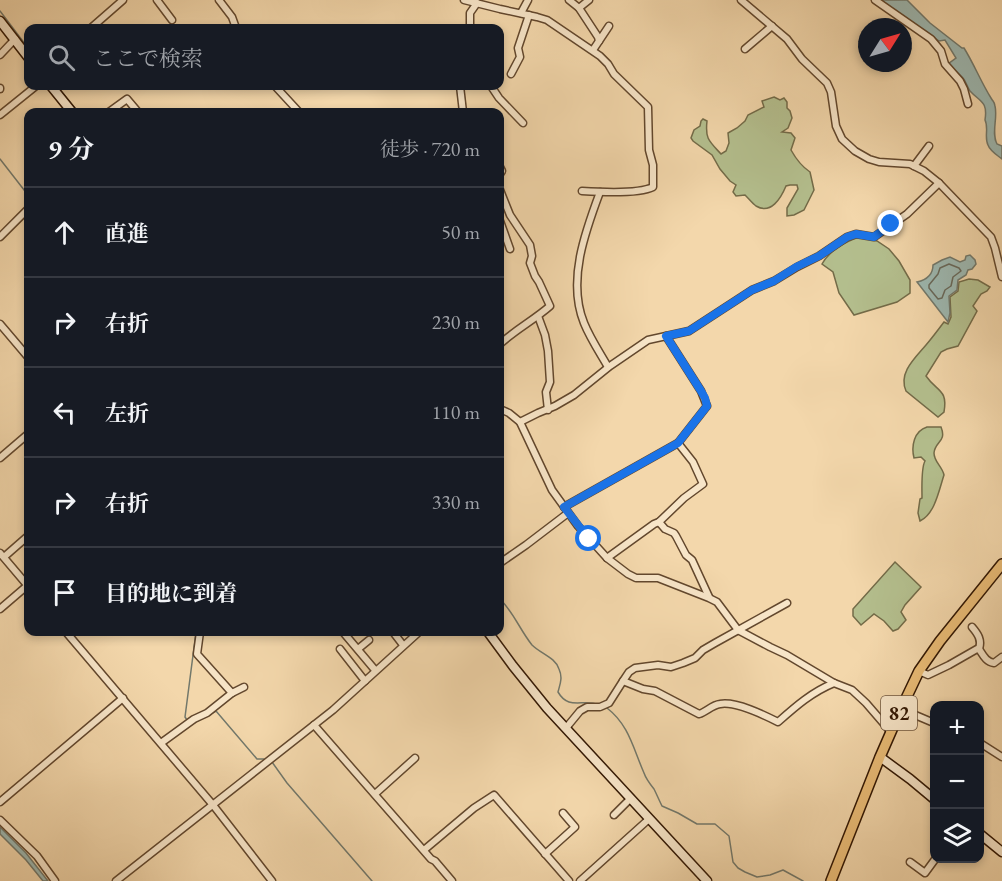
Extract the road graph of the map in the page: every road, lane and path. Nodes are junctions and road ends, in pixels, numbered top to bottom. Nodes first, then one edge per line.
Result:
1 (123, 0) edge
2 (157, 0) edge
3 (219, 0) edge
4 (464, 0) edge
5 (528, 0) edge
6 (569, 0) edge
7 (589, 0) edge
8 (741, 0) edge
9 (875, 0) edge
10 (477, 3) junction
11 (885, 3) edge
12 (579, 8) junction
13 (521, 13) junction
14 (529, 15) junction
15 (172, 20) dead end
16 (0, 21) edge
17 (96, 24) edge
18 (235, 24) edge
19 (470, 24) edge
20 (609, 26) dead end
21 (772, 26) junction
22 (15, 39) junction
23 (599, 40) junction
24 (745, 49) dead end
25 (593, 50) junction
26 (24, 51) edge
27 (0, 55) edge
28 (511, 74) dead end
29 (31, 90) edge
30 (54, 90) edge
31 (279, 90) edge
32 (461, 90) edge
33 (494, 90) edge
34 (968, 104) dead end
35 (69, 108) edge
36 (115, 108) edge
37 (135, 108) edge
38 (295, 108) edge
39 (463, 108) edge
40 (0, 115) edge
41 (523, 123) dead end
42 (929, 146) dead end
43 (914, 166) junction
44 (939, 183) junction
45 (582, 191) dead end
46 (600, 192) junction
47 (504, 205) edge
48 (24, 213) edge
49 (504, 232) edge
50 (1, 234) edge
51 (510, 249) dead end
52 (1002, 277) edge
53 (538, 316) junction
54 (0, 324) edge
55 (666, 336) junction
56 (504, 340) edge
57 (24, 352) edge
58 (608, 368) junction
59 (548, 410) junction
60 (504, 411) edge
61 (520, 422) junction
62 (24, 437) edge
63 (678, 443) junction
64 (0, 458) edge
65 (566, 510) junction
66 (659, 522) junction
67 (24, 539) edge
68 (2, 555) edge
69 (607, 558) junction
70 (504, 560) edge
71 (1002, 564) edge
72 (24, 581) edge
73 (24, 589) edge
74 (710, 598) junction
75 (787, 603) dead end
76 (0, 609) edge
77 (972, 627) dead end
78 (738, 630) junction
79 (69, 636) edge
80 (199, 636) edge
81 (347, 636) edge
82 (396, 636) edge
83 (414, 636) edge
84 (491, 636) edge
85 (369, 640) dead end
86 (403, 645) junction
87 (340, 649) dead end
88 (358, 649) junction
89 (979, 649) junction
90 (1002, 657) edge
91 (375, 670) junction
92 (919, 671) junction
93 (365, 681) junction
94 (623, 681) junction
95 (834, 683) junction
96 (244, 687) dead end
97 (232, 693) junction
98 (123, 699) junction
99 (901, 709) junction
100 (930, 721) edge
101 (314, 725) junction
102 (566, 728) junction
103 (891, 732) junction
104 (161, 744) junction
105 (984, 746) edge
106 (1002, 757) edge
107 (880, 758) junction
108 (415, 759) dead end
109 (375, 794) junction
110 (930, 796) edge
111 (631, 798) junction
112 (0, 802) edge
113 (213, 805) junction
114 (563, 813) dead end
115 (614, 815) dead end
116 (649, 819) junction
117 (0, 820) edge
118 (984, 837) edge
119 (424, 850) junction
120 (1002, 852) edge
121 (545, 854) junction
122 (910, 862) dead end
123 (932, 863) edge
124 (55, 881) edge
125 (116, 881) edge
126 (272, 881) edge
127 (452, 881) edge
128 (568, 881) edge
129 (580, 881) edge
130 (707, 881) edge
131 (831, 881) edge

1 - 17 street
2 - 15 street
3 - 18 street
4 - 10 street
5 - 13 street
6 - 12 street
7 - 12 street
8 - 21 street
9 - 11 street
10 - 13 street
10 - 19 street
11 - 34 street
12 - 23 street
13 - 14 street
14 - 25 street
14 - 28 street
16 - 22 street
20 - 23 street
21 - 24 street
21 - 43 street
22 - 26 street
22 - 27 street
23 - 25 street
25 - 46 street
29 - 40 street
30 - 35 street
31 - 38 street
32 - 39 street
33 - 41 street
36 - 37 street
42 - 43 street
43 - 44 street
44 - 52 street
44 - 55 street
45 - 46 street
46 - 58 street
47 - 53 street
48 - 50 street
49 - 51 street
53 - 56 street
53 - 59 street
54 - 57 street
55 - 58 street
55 - 63 street
58 - 59 street
59 - 61 street
60 - 61 street
61 - 65 street
62 - 64 street
63 - 65 street
63 - 66 street
65 - 69 street
65 - 70 street
66 - 69 street
66 - 74 street
67 - 68 street
68 - 72 street
69 - 74 street
71 - 92 main road, 82
73 - 76 street
74 - 78 street
75 - 78 street
77 - 89 street
78 - 94 street
78 - 95 street
79 - 98 street
80 - 97 street
81 - 88 street
82 - 86 street
83 - 86 street
84 - 102 street
85 - 88 street
86 - 91 street
87 - 93 street
88 - 91 street
89 - 90 street
89 - 92 street
91 - 93 street
92 - 99 main road, 82
93 - 101 street
94 - 95 street
94 - 102 street
95 - 103 street
96 - 97 street
97 - 104 street
98 - 104 street
98 - 112 street
99 - 100 street
99 - 103 main road, 82
101 - 109 street
101 - 113 street
102 - 111 street
103 - 107 main road, 82
104 - 113 street
105 - 106 street
107 - 110 street
107 - 131 main road, 82
108 - 109 street
109 - 119 street
111 - 115 street
111 - 116 street
113 - 125 street
113 - 126 street
114 - 121 street
116 - 129 street
116 - 130 street
117 - 124 street
118 - 120 street
119 - 121 street
119 - 127 street
121 - 128 street
122 - 123 street

